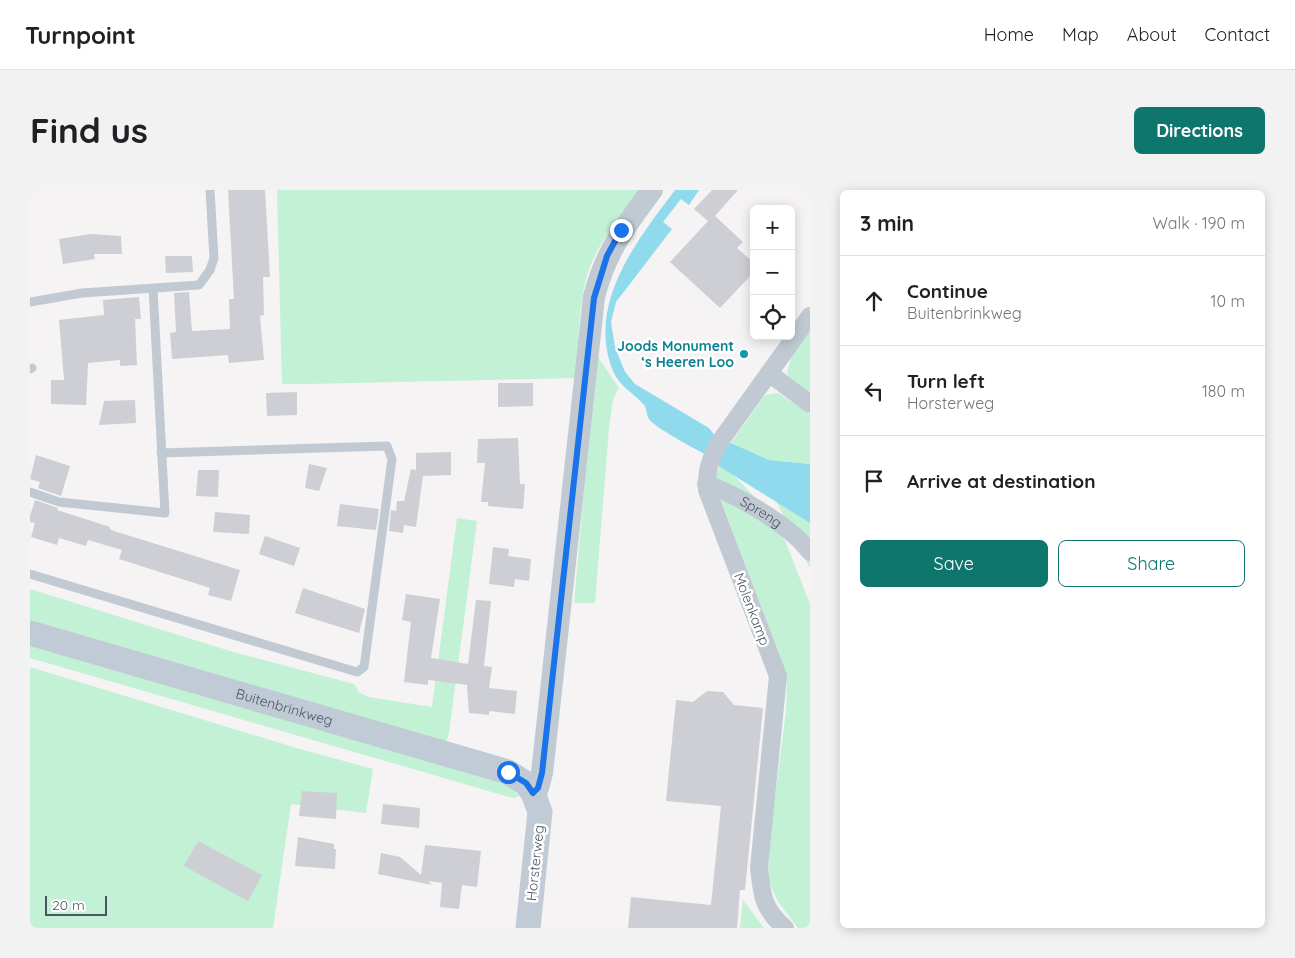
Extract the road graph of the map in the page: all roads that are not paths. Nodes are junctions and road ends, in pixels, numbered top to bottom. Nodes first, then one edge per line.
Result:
1 (210, 190) edge
2 (652, 190) edge
3 (153, 289) junction
4 (30, 302) edge
5 (810, 316) edge
6 (769, 373) junction
7 (810, 404) edge
8 (161, 453) junction
9 (706, 484) junction
10 (30, 492) edge
11 (810, 552) edge
12 (30, 574) edge
13 (30, 633) edge
14 (533, 793) junction
15 (528, 928) edge
16 (785, 928) edge

1 - 3 lane
2 - 14 street
3 - 4 lane
3 - 8 lane
5 - 6 street, Molenkamp
6 - 7 street
6 - 9 street, Molenkamp
8 - 10 lane
8 - 12 lane
9 - 11 street, Spreng
9 - 16 street, Molenkamp
13 - 14 main road, Buitenbrinkweg
14 - 15 main road, Horsterweg

